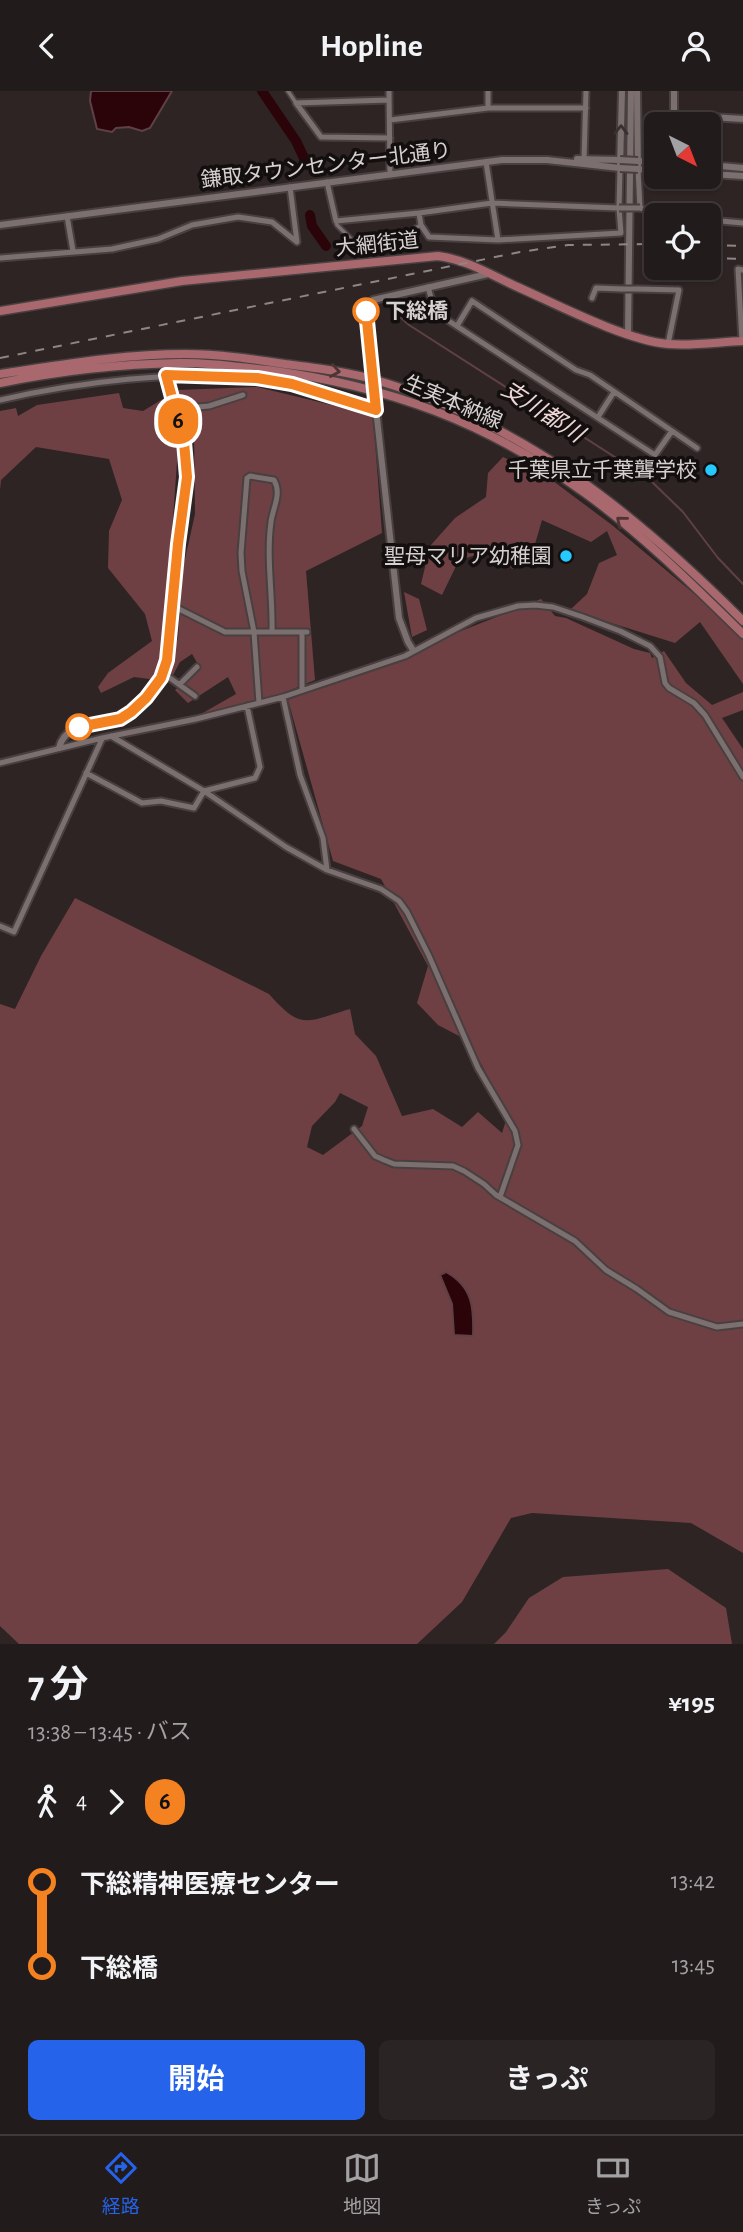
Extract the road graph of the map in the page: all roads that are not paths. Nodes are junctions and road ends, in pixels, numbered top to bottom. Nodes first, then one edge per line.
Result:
1 (289, 91) edge
2 (389, 91) edge
3 (488, 91) edge
4 (586, 91) edge
5 (622, 91) edge
6 (631, 91) edge
7 (637, 91) edge
8 (674, 91) edge
9 (389, 100) junction
10 (296, 103) junction
11 (488, 108) junction
12 (586, 109) junction
13 (743, 119) edge
14 (390, 120) junction
15 (390, 138) junction
16 (502, 160) junction
17 (584, 160) junction
18 (486, 162) junction
19 (620, 164) junction
20 (644, 164) edge
21 (638, 165) junction
22 (644, 167) edge
23 (721, 167) edge
24 (743, 168) edge
25 (390, 175) junction
26 (721, 175) edge
27 (743, 176) edge
28 (327, 182) junction
29 (289, 187) junction
30 (492, 203) junction
31 (619, 208) junction
32 (640, 208) junction
33 (644, 209) edge
34 (419, 213) junction
35 (67, 216) junction
36 (336, 221) junction
37 (721, 222) edge
38 (743, 223) edge
39 (0, 225) edge
40 (421, 225) junction
41 (498, 240) junction
42 (73, 251) junction
43 (0, 258) edge
44 (743, 270) edge
45 (488, 274) junction
46 (428, 287) junction
47 (592, 298) dead end
48 (0, 311) edge
49 (457, 326) junction
50 (628, 334) junction
51 (742, 341) edge
52 (668, 344) junction
53 (0, 374) edge
54 (166, 375) junction
55 (0, 383) edge
56 (614, 392) junction
57 (243, 395) dead end
58 (0, 400) edge
59 (175, 408) junction
60 (376, 410) junction
61 (598, 417) junction
62 (672, 431) junction
63 (696, 448) dead end
64 (173, 606) junction
65 (743, 621) edge
66 (254, 632) junction
67 (272, 632) junction
68 (743, 634) edge
69 (414, 650) junction
70 (197, 667) dead end
71 (161, 678) junction
72 (180, 684) junction
73 (302, 690) junction
74 (195, 696) dead end
75 (283, 697) junction
76 (259, 703) junction
77 (247, 706) junction
78 (111, 736) junction
79 (102, 738) junction
80 (59, 748) junction
81 (0, 762) edge
82 (86, 773) junction
83 (743, 777) edge
84 (204, 791) junction
85 (327, 870) junction
86 (0, 926) edge
87 (354, 1129) dead end
88 (500, 1197) junction
89 (743, 1324) edge

1 - 10 street
2 - 9 street
3 - 11 street
4 - 12 street
19 -> 5 street
6 - 50 street
7 - 21 street
8 - 13 street
9 - 10 street
9 - 14 street
10 - 15 street
11 - 12 street
11 - 14 street
12 - 17 street
14 - 15 street
15 - 25 street
16 - 17 street
16 - 18 street, 鎌取タウンセンター北通り
16 - 19 street, 鎌取タウンセンター北通り
17 - 19 street
18 - 25 street, 鎌取タウンセンター北通り
18 - 30 street
19 - 21 street, 鎌取タウンセンター北通り, bridge
19 - 31 street
20 - 21 street, 鎌取タウンセンター北通り
21 - 22 street, 鎌取タウンセンター北通り
21 - 32 street
23 - 24 street
25 - 28 street, 鎌取タウンセンター北通り
26 - 27 street
28 - 29 street, 鎌取タウンセンター北通り
28 - 36 street
29 - 35 street, 鎌取タウンセンター北通り
29 - 42 street
30 - 31 street
30 - 34 street
30 - 41 street
31 - 32 street, bridge
31 - 41 street
32 - 33 street
34 - 36 street
34 - 40 street
35 - 39 street, 鎌取タウンセンター北通り
35 - 42 street
36 - 40 street
37 - 38 street
40 - 41 street
42 - 43 street
44 - 51 street
45 - 46 street
45 - 48 main road, 大網街道
45 - 50 main road, 大網街道
46 - 49 street
46 - 60 street, bridge
47 - 52 street, bridge
49 - 56 street
49 - 61 street
50 - 52 main road, 大網街道
51 - 52 main road, 大網街道
53 -> 65 main road, 生実本納線
54 - 58 street
54 - 59 street
54 - 60 street
68 -> 55 main road, 生実本納線
56 - 61 street
56 - 62 street
57 - 59 street
59 - 64 street
60 - 69 street
61 - 62 street
62 - 63 street
64 - 66 street
64 - 71 street
66 - 67 street
66 - 67 street
66 - 76 street
67 - 73 street
69 - 73 street
69 - 83 street
70 - 72 street
71 - 72 street
71 - 80 street
72 - 74 street
73 - 75 street
75 - 76 street
75 - 85 street
76 - 77 street
77 - 78 street
77 - 84 street
78 - 79 street
78 - 84 street
79 - 80 street
79 - 82 street
80 - 81 street
82 - 84 street
82 - 86 street
84 - 85 street
85 - 88 street
87 - 88 street
88 - 89 street

